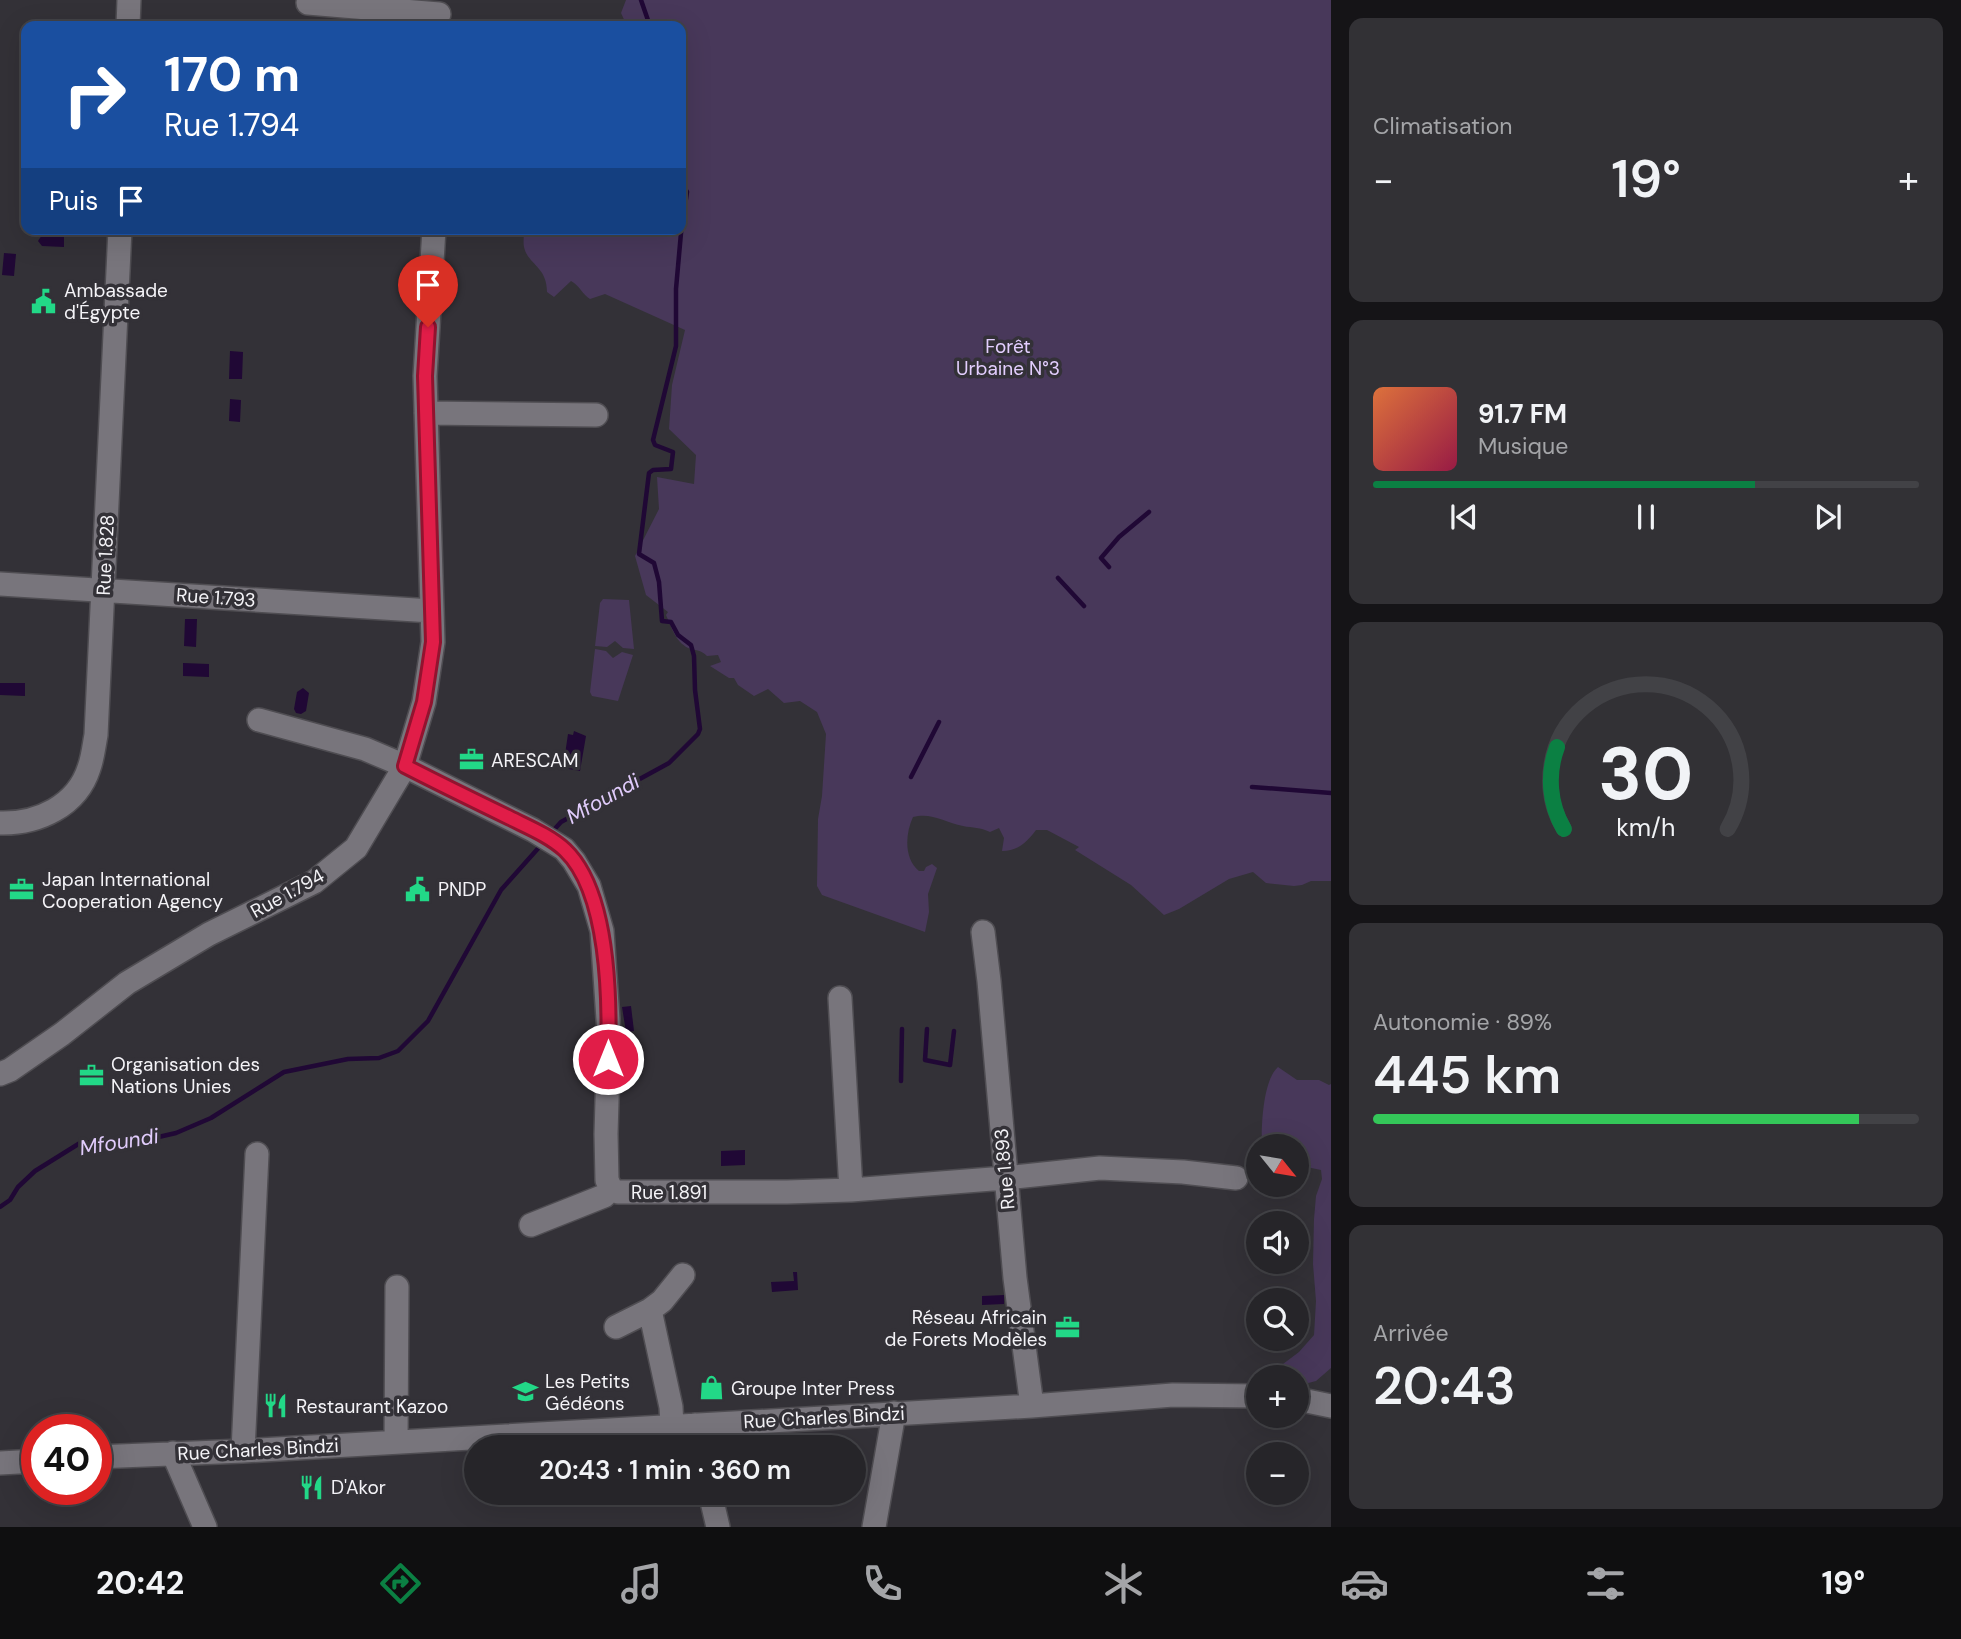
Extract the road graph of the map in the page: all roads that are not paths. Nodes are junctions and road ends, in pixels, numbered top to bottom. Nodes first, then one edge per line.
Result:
1 (129, 0) edge
2 (308, 3) dead end
3 (439, 13) edge
4 (128, 21) edge
5 (120, 235) edge
6 (433, 235) edge
7 (426, 413) junction
8 (596, 415) dead end
9 (0, 584) edge
10 (103, 590) junction
11 (432, 611) junction
12 (259, 720) dead end
13 (405, 766) junction
14 (0, 823) edge
15 (983, 932) dead end
16 (840, 998) dead end
17 (0, 1074) edge
18 (257, 1154) dead end
19 (1005, 1178) junction
20 (1236, 1178) dead end
21 (611, 1189) junction
22 (851, 1190) junction
23 (531, 1225) dead end
24 (684, 1275) dead end
25 (397, 1287) dead end
26 (650, 1310) junction
27 (616, 1327) dead end
28 (1331, 1387) edge
29 (1246, 1396) edge
30 (1313, 1402) edge
31 (1032, 1406) junction
32 (894, 1413) junction
33 (689, 1433) edge
34 (396, 1442) junction
35 (243, 1451) junction
36 (173, 1453) junction
37 (112, 1456) edge
38 (21, 1462) edge
39 (0, 1463) edge
40 (713, 1505) edge
41 (205, 1527) edge
42 (718, 1527) edge
43 (874, 1527) edge

1 - 4 street
2 - 3 street
5 - 10 street, Rue 1.828
6 - 7 street, Rue 1.794
7 - 8 street
7 - 11 street, Rue 1.794
9 - 10 street, Rue 1.793
10 - 11 street, Rue 1.793
10 - 14 street, Rue 1.828
11 - 13 street, Rue 1.794
12 - 13 street, Rue 1.891
13 - 17 street, Rue 1.794
13 - 21 street, Rue 1.891
15 - 19 street, Rue 1.893
16 - 22 street
18 - 35 street
19 - 20 street, Rue 1.891
19 - 22 street, Rue 1.891
19 - 31 street, Rue 1.893
21 - 22 street, Rue 1.891
21 - 23 street
24 - 26 street
25 - 34 street
26 - 27 street
26 - 33 street
28 - 30 street
29 - 31 street, Rue Charles Bindzi
31 - 32 street, Rue Charles Bindzi
32 - 33 street, Rue Charles Bindzi
32 - 43 street
33 - 34 street, Rue Charles Bindzi
34 - 35 street, Rue Charles Bindzi
35 - 36 street, Rue Charles Bindzi
36 - 37 street, Rue Charles Bindzi
36 - 41 street
38 - 39 street
40 - 42 street

